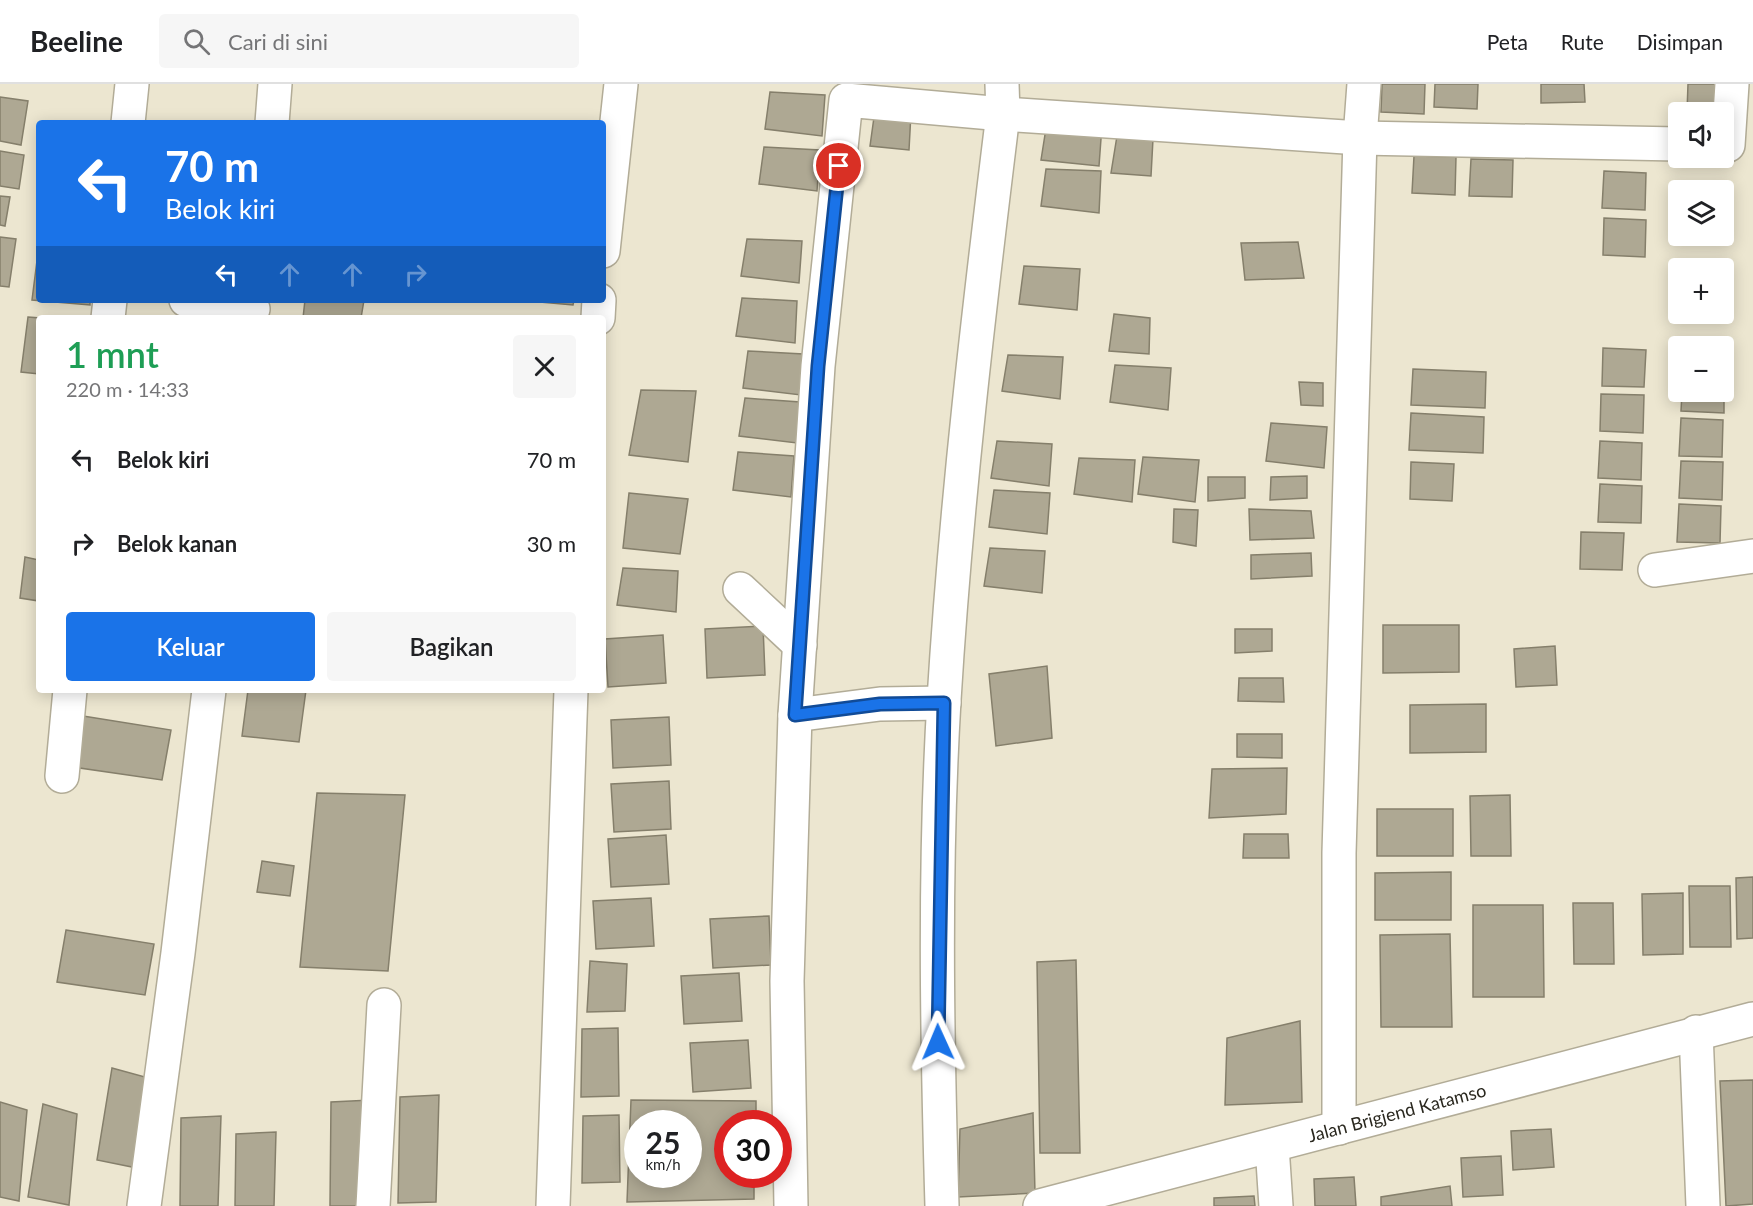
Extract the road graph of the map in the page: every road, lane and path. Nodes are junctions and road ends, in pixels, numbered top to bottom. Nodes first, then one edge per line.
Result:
1 (132, 84) edge
2 (276, 84) edge
3 (621, 84) edge
4 (1364, 84) edge
5 (1732, 84) edge
6 (847, 92) edge
7 (1002, 99) edge
8 (128, 120) edge
9 (272, 120) edge
10 (1360, 138) junction
11 (1668, 144) edge
12 (1735, 146) edge
13 (606, 201) edge
14 (208, 303) edge
15 (253, 309) edge
16 (1753, 556) edge
17 (1655, 570) dead end
18 (740, 589) dead end
19 (800, 645) junction
20 (70, 693) edge
21 (209, 693) edge
22 (571, 693) edge
23 (944, 703) junction
24 (795, 715) junction
25 (62, 776) dead end
26 (384, 1005) dead end
27 (1753, 1019) edge
28 (1696, 1032) junction
29 (1339, 1128) junction
30 (1272, 1146) junction
31 (144, 1206) edge
32 (373, 1206) edge
33 (553, 1206) edge
34 (791, 1206) edge
35 (942, 1206) edge
36 (1040, 1206) edge
37 (1276, 1206) edge
38 (1703, 1206) edge

1 - 8 main road
2 - 9 main road
3 - 13 main road
4 - 10 main road
5 - 12 main road
6 - 7 main road
6 - 19 main road
7 - 10 main road
7 - 23 main road
10 - 11 main road
10 - 29 main road
14 - 15 main road
16 - 17 main road
18 - 19 main road
19 - 24 main road
20 - 25 main road
21 - 31 main road
22 - 33 main road
23 - 24 main road
23 - 35 main road
24 - 34 main road
26 - 32 main road
27 - 28 main road, Jalan Brigjend Katamso
28 - 29 main road, Jalan Brigjend Katamso
28 - 38 main road
29 - 30 main road, Jalan Brigjend Katamso
30 - 36 main road, Jalan Brigjend Katamso
30 - 37 main road

